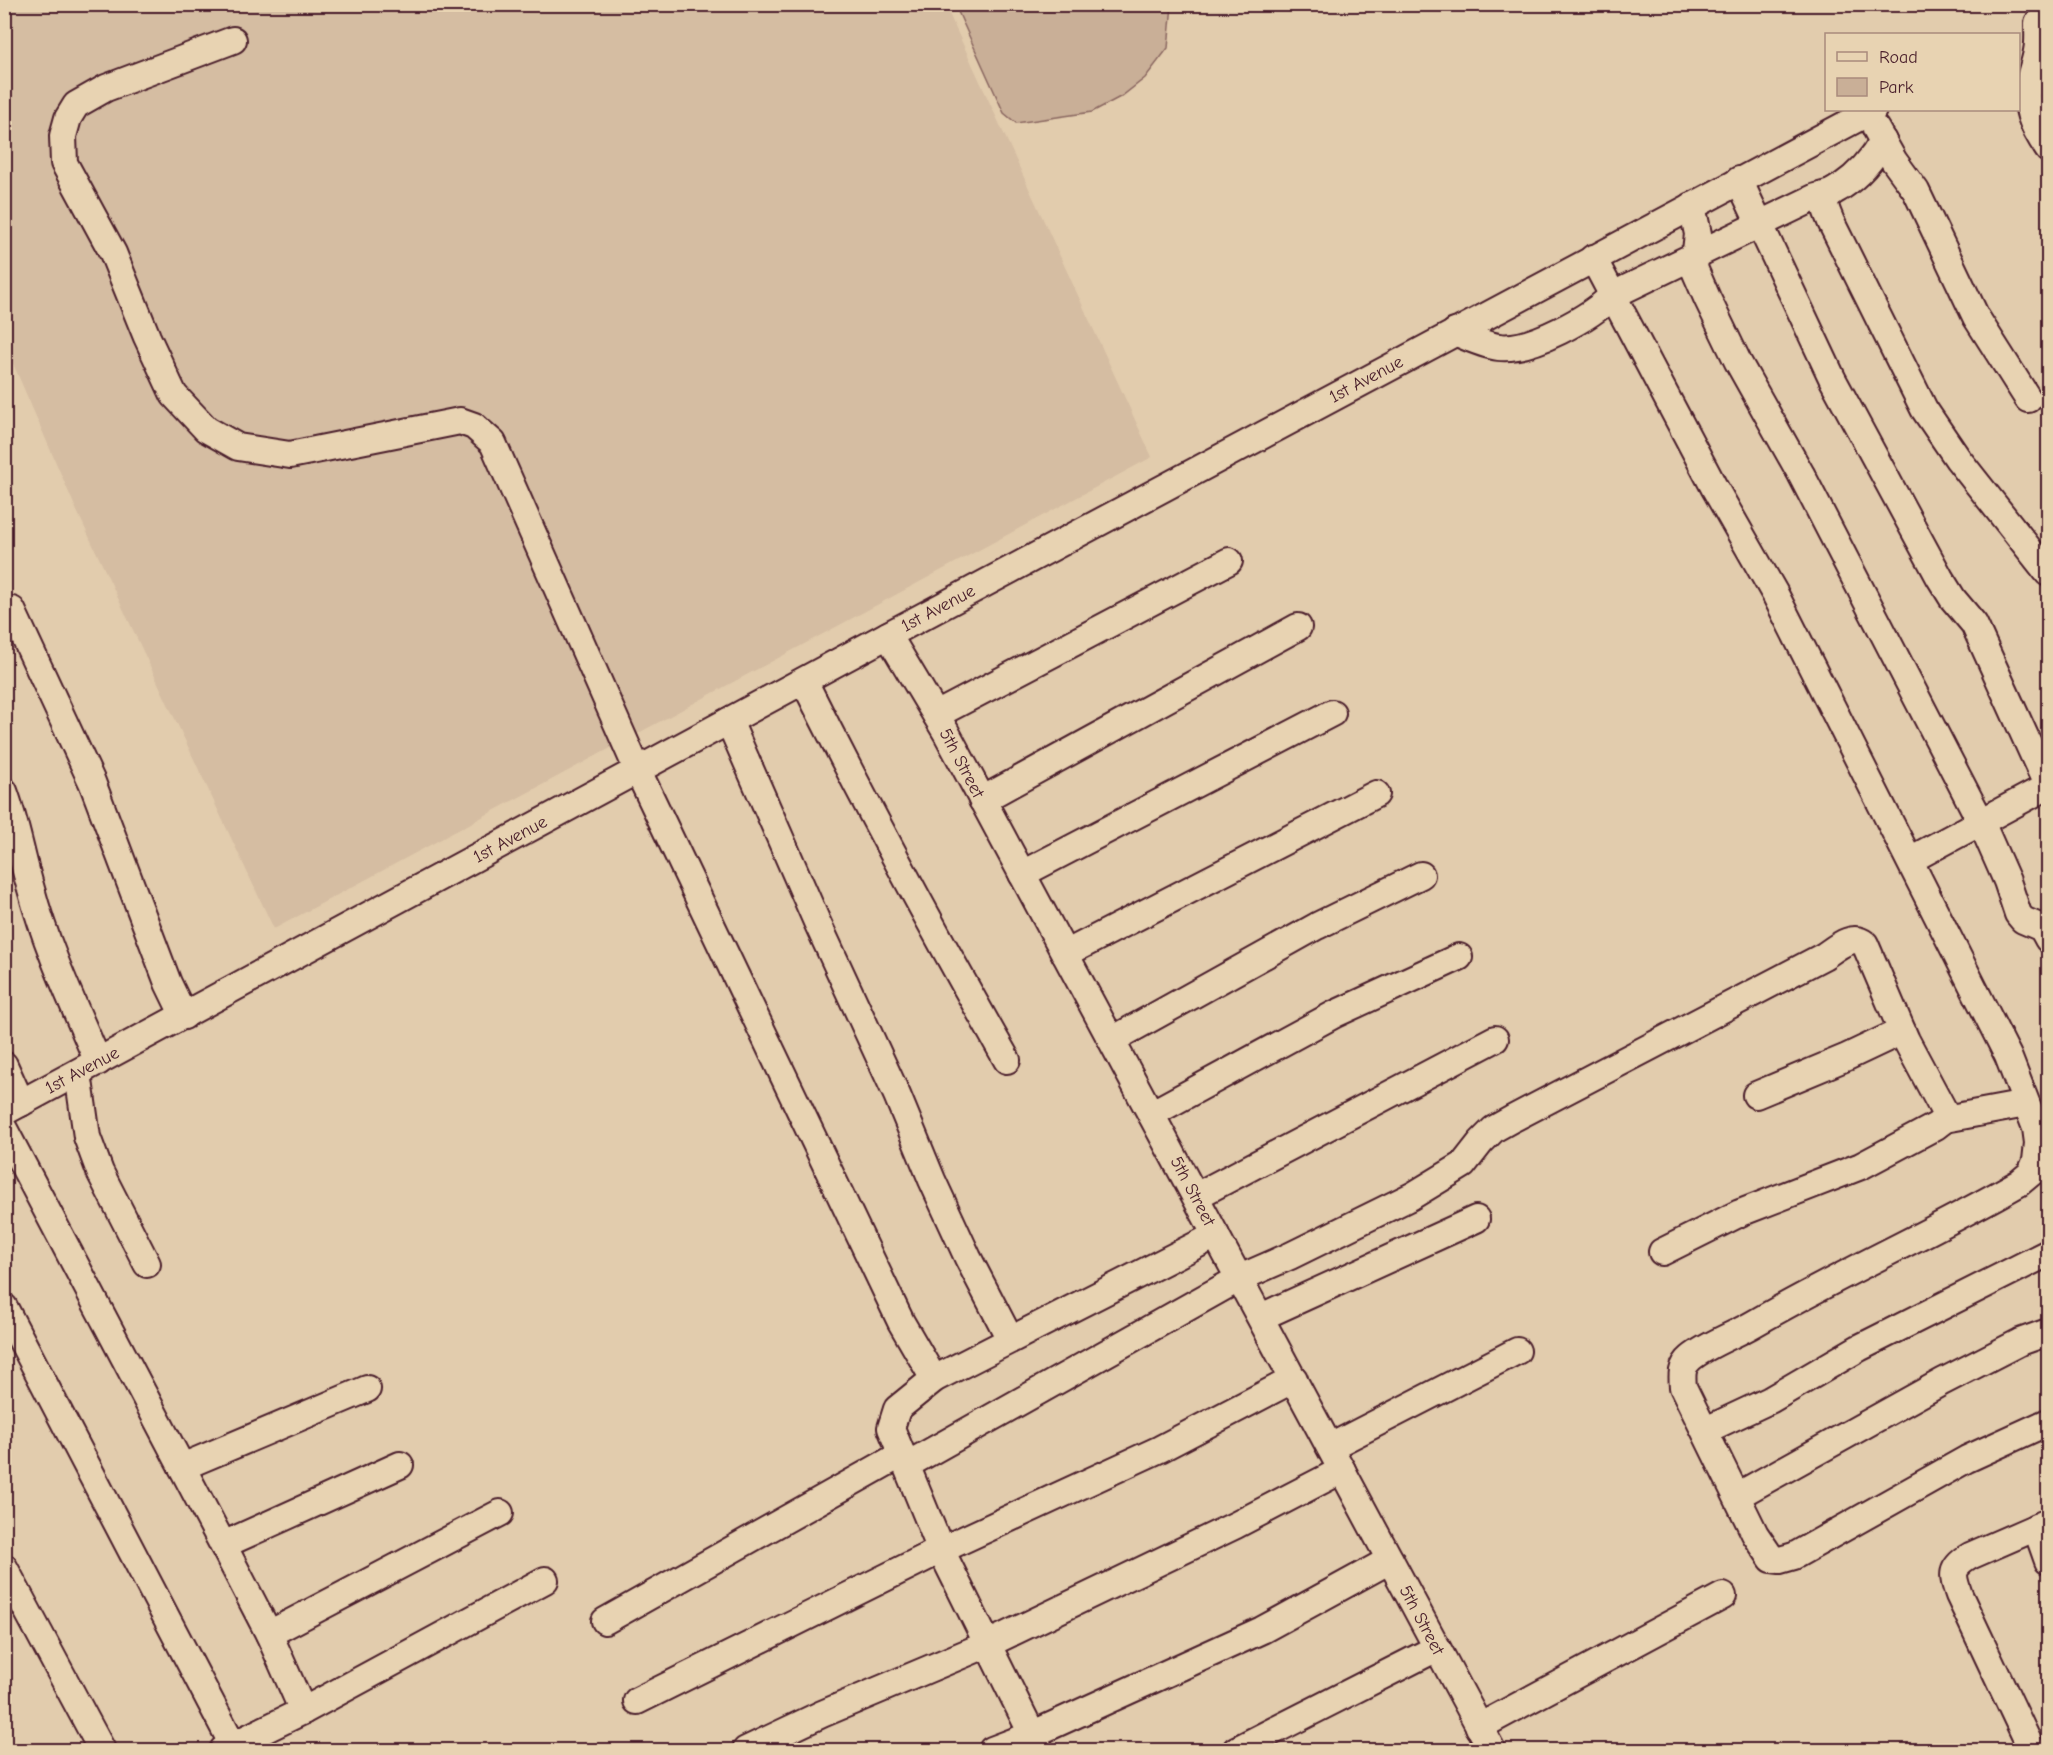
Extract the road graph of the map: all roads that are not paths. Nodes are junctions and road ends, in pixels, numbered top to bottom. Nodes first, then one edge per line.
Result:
1 (2034, 25) edge
2 (233, 40) dead end
3 (1870, 112) edge
4 (1883, 141) junction
5 (2049, 149) edge
6 (1739, 180) junction
7 (1831, 193) junction
8 (1692, 206) junction
9 (1759, 225) junction
10 (1696, 255) junction
11 (1593, 258) junction
12 (1613, 296) junction
13 (1455, 332) junction
14 (2028, 399) dead end
15 (1229, 561) dead end
16 (2049, 573) edge
17 (12, 610) dead end
18 (1298, 627) dead end
19 (888, 635) junction
20 (804, 681) junction
21 (1332, 713) dead end
22 (936, 715) junction
23 (729, 721) junction
24 (638, 771) junction
25 (2048, 786) edge
26 (4, 790) edge
27 (1376, 794) dead end
28 (982, 800) junction
29 (1981, 822) junction
30 (1910, 860) junction
31 (1022, 874) junction
32 (1420, 875) dead end
33 (2045, 929) edge
34 (1065, 954) junction
35 (1459, 957) dead end
36 (184, 1016) junction
37 (1902, 1031) junction
38 (1495, 1039) dead end
39 (1112, 1040) junction
40 (1007, 1060) dead end
41 (4, 1065) edge
42 (88, 1067) junction
43 (1756, 1095) dead end
44 (2026, 1104) junction
45 (13, 1108) edge
46 (1151, 1114) junction
47 (1945, 1119) junction
48 (4, 1129) edge
49 (1196, 1196) junction
50 (1476, 1219) dead end
51 (1216, 1234) junction
52 (1662, 1252) dead end
53 (2049, 1253) edge
54 (147, 1264) dead end
55 (1240, 1278) junction
56 (4, 1307) edge
57 (1261, 1317) junction
58 (2049, 1332) edge
59 (1010, 1339) junction
60 (1517, 1351) dead end
61 (934, 1379) junction
62 (1294, 1379) junction
63 (367, 1389) dead end
64 (2049, 1422) edge
65 (1706, 1430) junction
66 (1330, 1447) junction
67 (905, 1460) junction
68 (400, 1465) dead end
69 (182, 1467) junction
70 (1342, 1470) junction
71 (1737, 1497) junction
72 (500, 1513) dead end
73 (2042, 1525) edge
74 (224, 1545) junction
75 (941, 1550) junction
76 (1390, 1560) junction
77 (2049, 1561) edge
78 (4, 1567) edge
79 (546, 1580) dead end
80 (1723, 1596) dead end
81 (605, 1621) dead end
82 (268, 1634) junction
83 (988, 1644) junction
84 (1437, 1648) junction
85 (638, 1701) dead end
86 (303, 1711) junction
87 (1035, 1743) edge
88 (1482, 1743) edge
89 (228, 1748) edge
90 (102, 1750) edge
91 (746, 1750) edge
92 (992, 1750) edge
93 (1236, 1750) edge
94 (2032, 1750) edge

1 - 5 street
2 - 24 street
3 - 4 street
3 - 6 street, 1st Avenue
4 - 7 street
4 - 14 street
6 - 8 street, 1st Avenue
6 - 9 street
7 - 9 street
7 - 16 street
8 - 10 street
8 - 11 street, 1st Avenue
9 - 10 street
9 - 25 street
10 - 12 street
10 - 29 street
11 - 12 street
11 - 13 street, 1st Avenue
12 - 13 street
12 - 30 street
13 - 19 street, 1st Avenue
15 - 22 street
17 - 36 street
18 - 28 street
19 - 20 street, 1st Avenue
19 - 22 street, 5th Street
20 - 23 street, 1st Avenue
20 - 40 street
21 - 31 street
22 - 28 street, 5th Street
23 - 24 street, 1st Avenue
23 - 59 street
24 - 36 street, 1st Avenue
24 - 61 street
25 - 29 street
26 - 42 street
27 - 34 street
28 - 31 street, 5th Street
29 - 30 street
29 - 33 street
30 - 44 street
31 - 34 street, 5th Street
32 - 39 street
34 - 39 street, 5th Street
35 - 46 street
36 - 42 street, 1st Avenue
37 - 43 street
37 - 47 street
37 - 55 street
38 - 49 street
39 - 46 street, 5th Street
41 - 45 street
42 - 45 street, 1st Avenue
42 - 54 street
44 - 47 street
44 - 65 street
46 - 49 street, 5th Street
47 - 52 street
48 - 69 street
49 - 51 street, 5th Street
50 - 57 street
51 - 55 street, 5th Street
51 - 59 street
53 - 65 street
55 - 57 street, 5th Street
55 - 67 street
56 - 89 street
57 - 62 street, 5th Street
58 - 71 street
59 - 61 street
60 - 66 street
61 - 67 street
62 - 66 street, 5th Street
62 - 75 street
63 - 69 street
64 - 71 street
65 - 71 street
66 - 70 street, 5th Street
67 - 75 street
67 - 81 street
68 - 74 street
69 - 74 street
70 - 76 street, 5th Street
70 - 83 street
72 - 82 street
73 - 77 street
73 - 94 street
74 - 82 street
75 - 83 street
75 - 85 street
76 - 84 street, 5th Street
76 - 87 street
78 - 90 street
79 - 86 street
80 - 88 street
82 - 86 street
83 - 87 street
83 - 91 street
84 - 88 street, 5th Street
84 - 93 street
86 - 89 street
87 - 92 street

